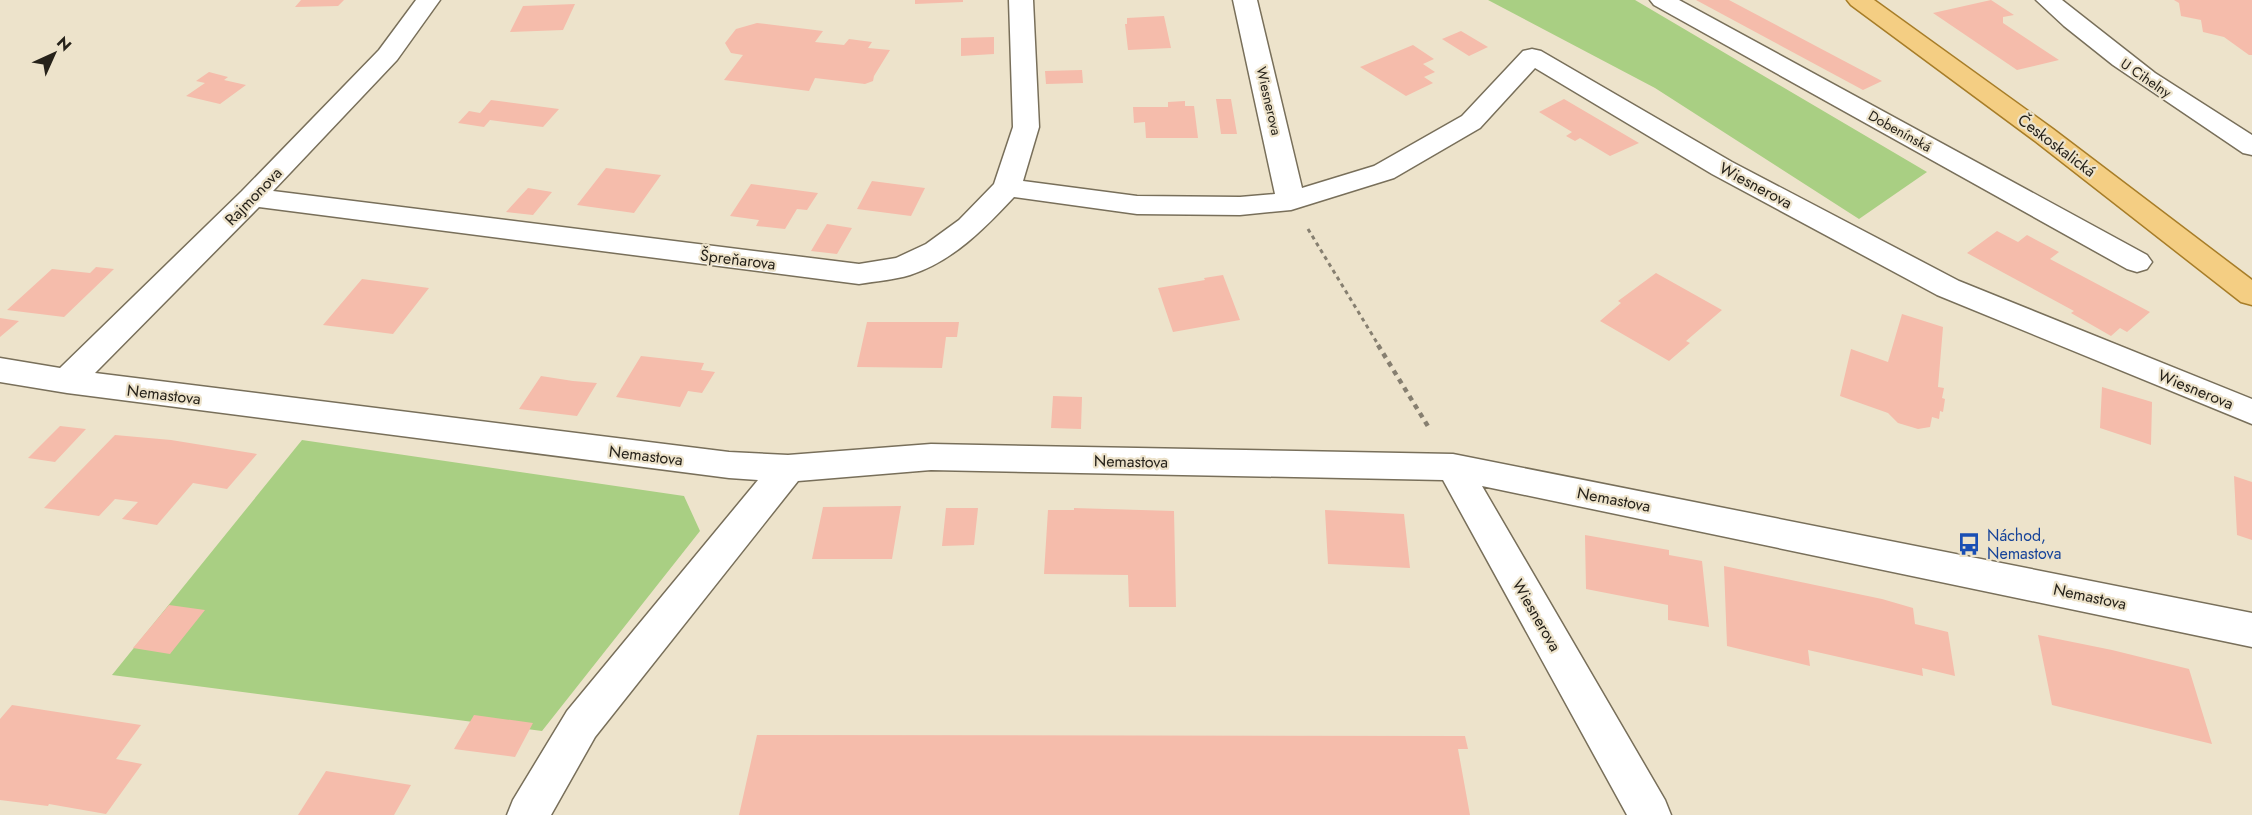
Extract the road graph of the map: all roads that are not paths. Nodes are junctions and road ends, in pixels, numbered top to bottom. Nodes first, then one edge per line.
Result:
1 (428, 0) edge
2 (1021, 0) edge
3 (1245, 0) edge
4 (1662, 0) edge
5 (1859, 0) edge
6 (2048, 0) edge
7 (2252, 147) edge
8 (1007, 187) junction
9 (252, 197) junction
10 (1291, 201) junction
11 (2137, 262) dead end
12 (2252, 295) edge
13 (0, 370) edge
14 (67, 381) junction
15 (2252, 412) edge
16 (1453, 467) junction
17 (788, 468) junction
18 (2252, 630) edge
19 (528, 815) edge
20 (1650, 815) edge

1 - 9 street, Rajmonova
2 - 8 street, Špreňarova
3 - 10 street, Wiesnerova
4 - 11 street, Dobenínská
5 - 12 main road, Českoskalická
6 - 7 street, U Cihelny
8 - 9 street, Špreňarova
8 - 10 street
9 - 14 street, Rajmonova
10 - 15 street, Wiesnerova
13 - 14 street, Nemastova
14 - 17 street, Nemastova
16 - 17 street, Nemastova
16 - 18 street, Nemastova
16 - 20 street, Wiesnerova
17 - 19 street

